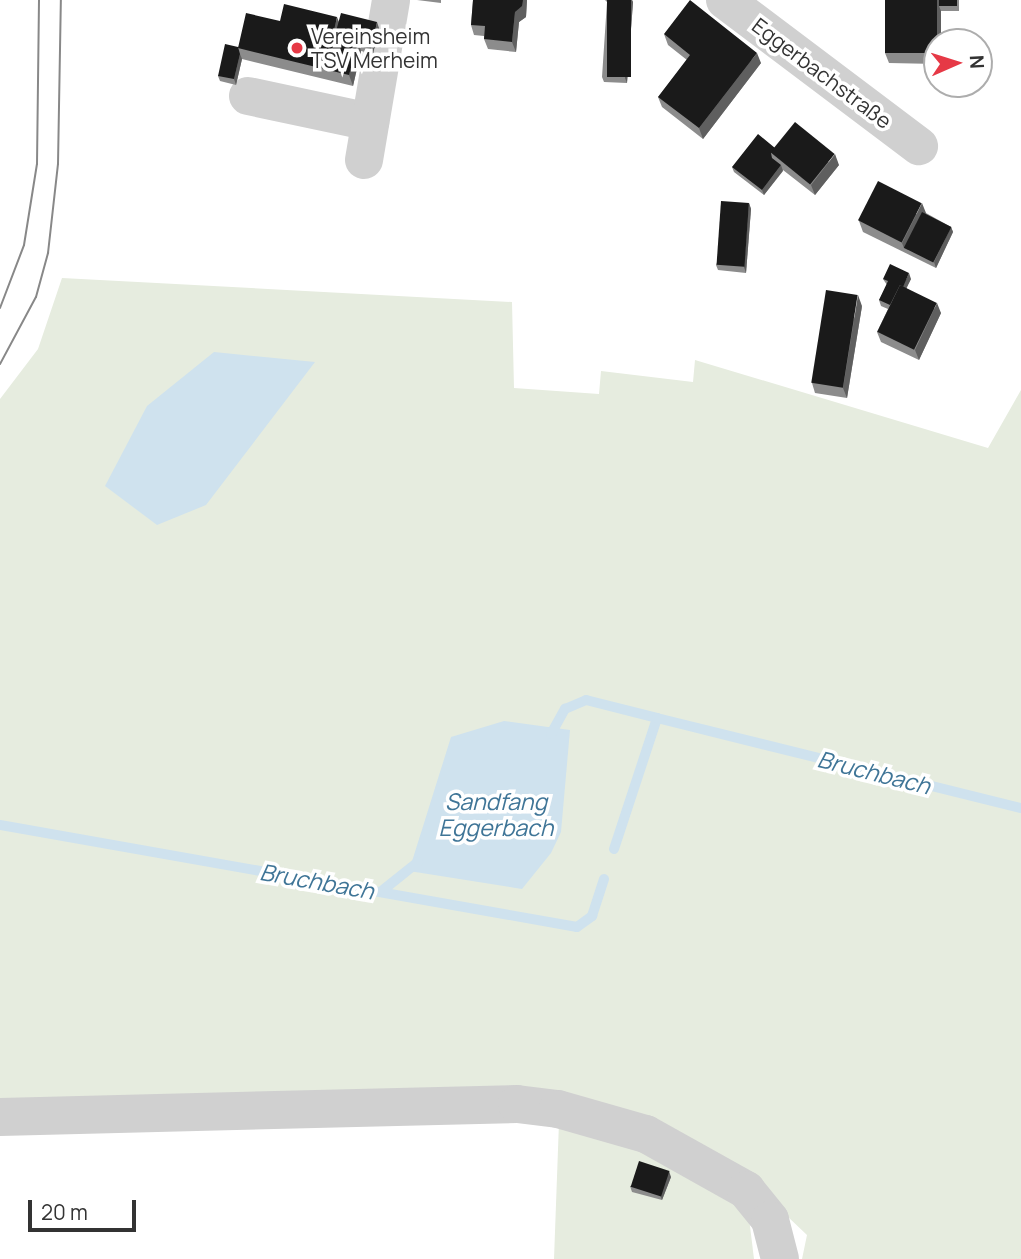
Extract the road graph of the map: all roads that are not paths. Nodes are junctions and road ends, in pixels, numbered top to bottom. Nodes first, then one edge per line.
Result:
1 (391, 0) edge
2 (725, 0) edge
3 (248, 96) dead end
4 (370, 122) junction
5 (919, 146) dead end
6 (364, 160) dead end
7 (0, 1117) edge
8 (780, 1259) edge

1 - 4 street
2 - 5 street, Eggerbachstraße
3 - 4 street
4 - 6 street
7 - 8 street

